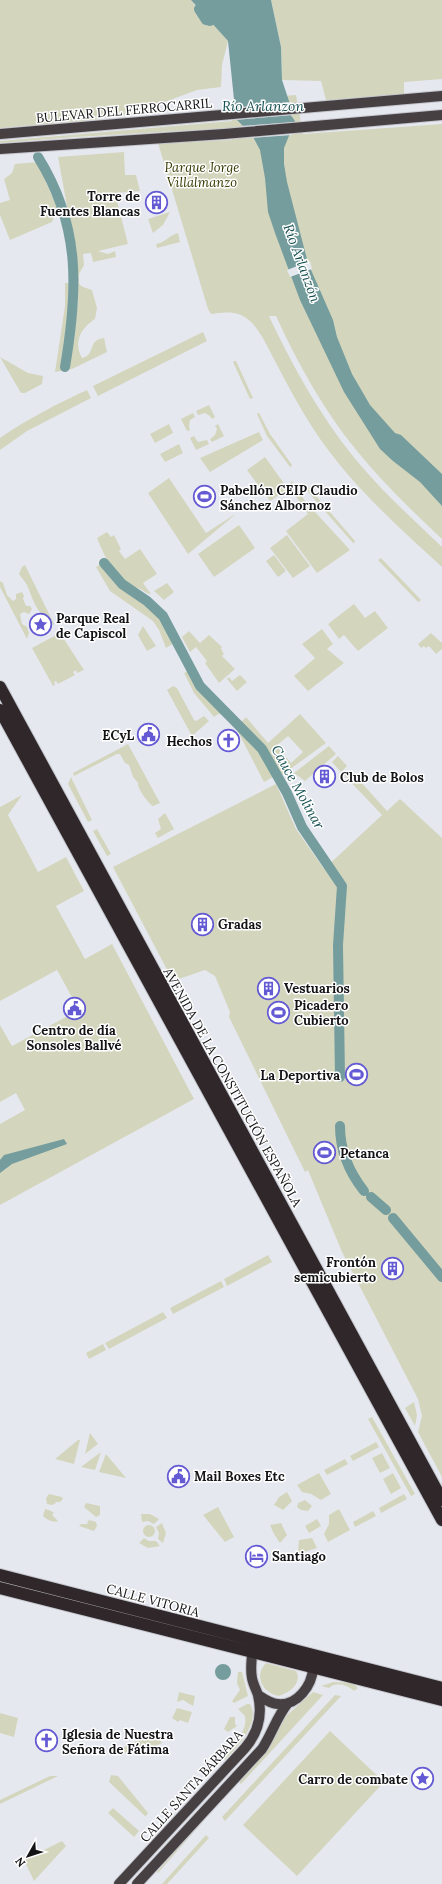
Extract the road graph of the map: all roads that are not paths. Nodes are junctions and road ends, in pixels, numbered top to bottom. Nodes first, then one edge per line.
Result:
1 (442, 96) edge
2 (442, 116) edge
3 (0, 134) edge
4 (0, 149) edge
5 (0, 687) edge
6 (0, 710) edge
7 (442, 1500) edge
8 (442, 1520) edge
9 (0, 1575) edge
10 (0, 1588) edge
11 (252, 1652) junction
12 (298, 1653) junction
13 (314, 1668) junction
14 (442, 1688) edge
15 (258, 1695) junction
16 (442, 1700) edge
17 (288, 1703) junction
18 (119, 1884) edge
19 (137, 1884) edge

1 - 3 main road, BULEVAR DEL FERROCARRIL
2 - 4 main road
5 - 7 highway, AVENIDA DE LA CONSTITUCIÓN ESPAÑOLA
6 - 8 highway, AVENIDA DE LA CONSTITUCIÓN ESPAÑOLA
9 - 12 highway, CALLE VITORIA
10 - 11 highway, CALLE VITORIA
11 - 13 highway, CALLE VITORIA
11 - 15 main road
12 - 13 main road, CALLE VITORIA
12 - 14 highway, CALLE VITORIA
13 - 16 highway, CALLE VITORIA
13 - 17 main road
15 - 17 main road
15 - 18 main road, CALLE SANTA BÁRBARA
17 - 19 main road, CALLE SANTA BÁRBARA

